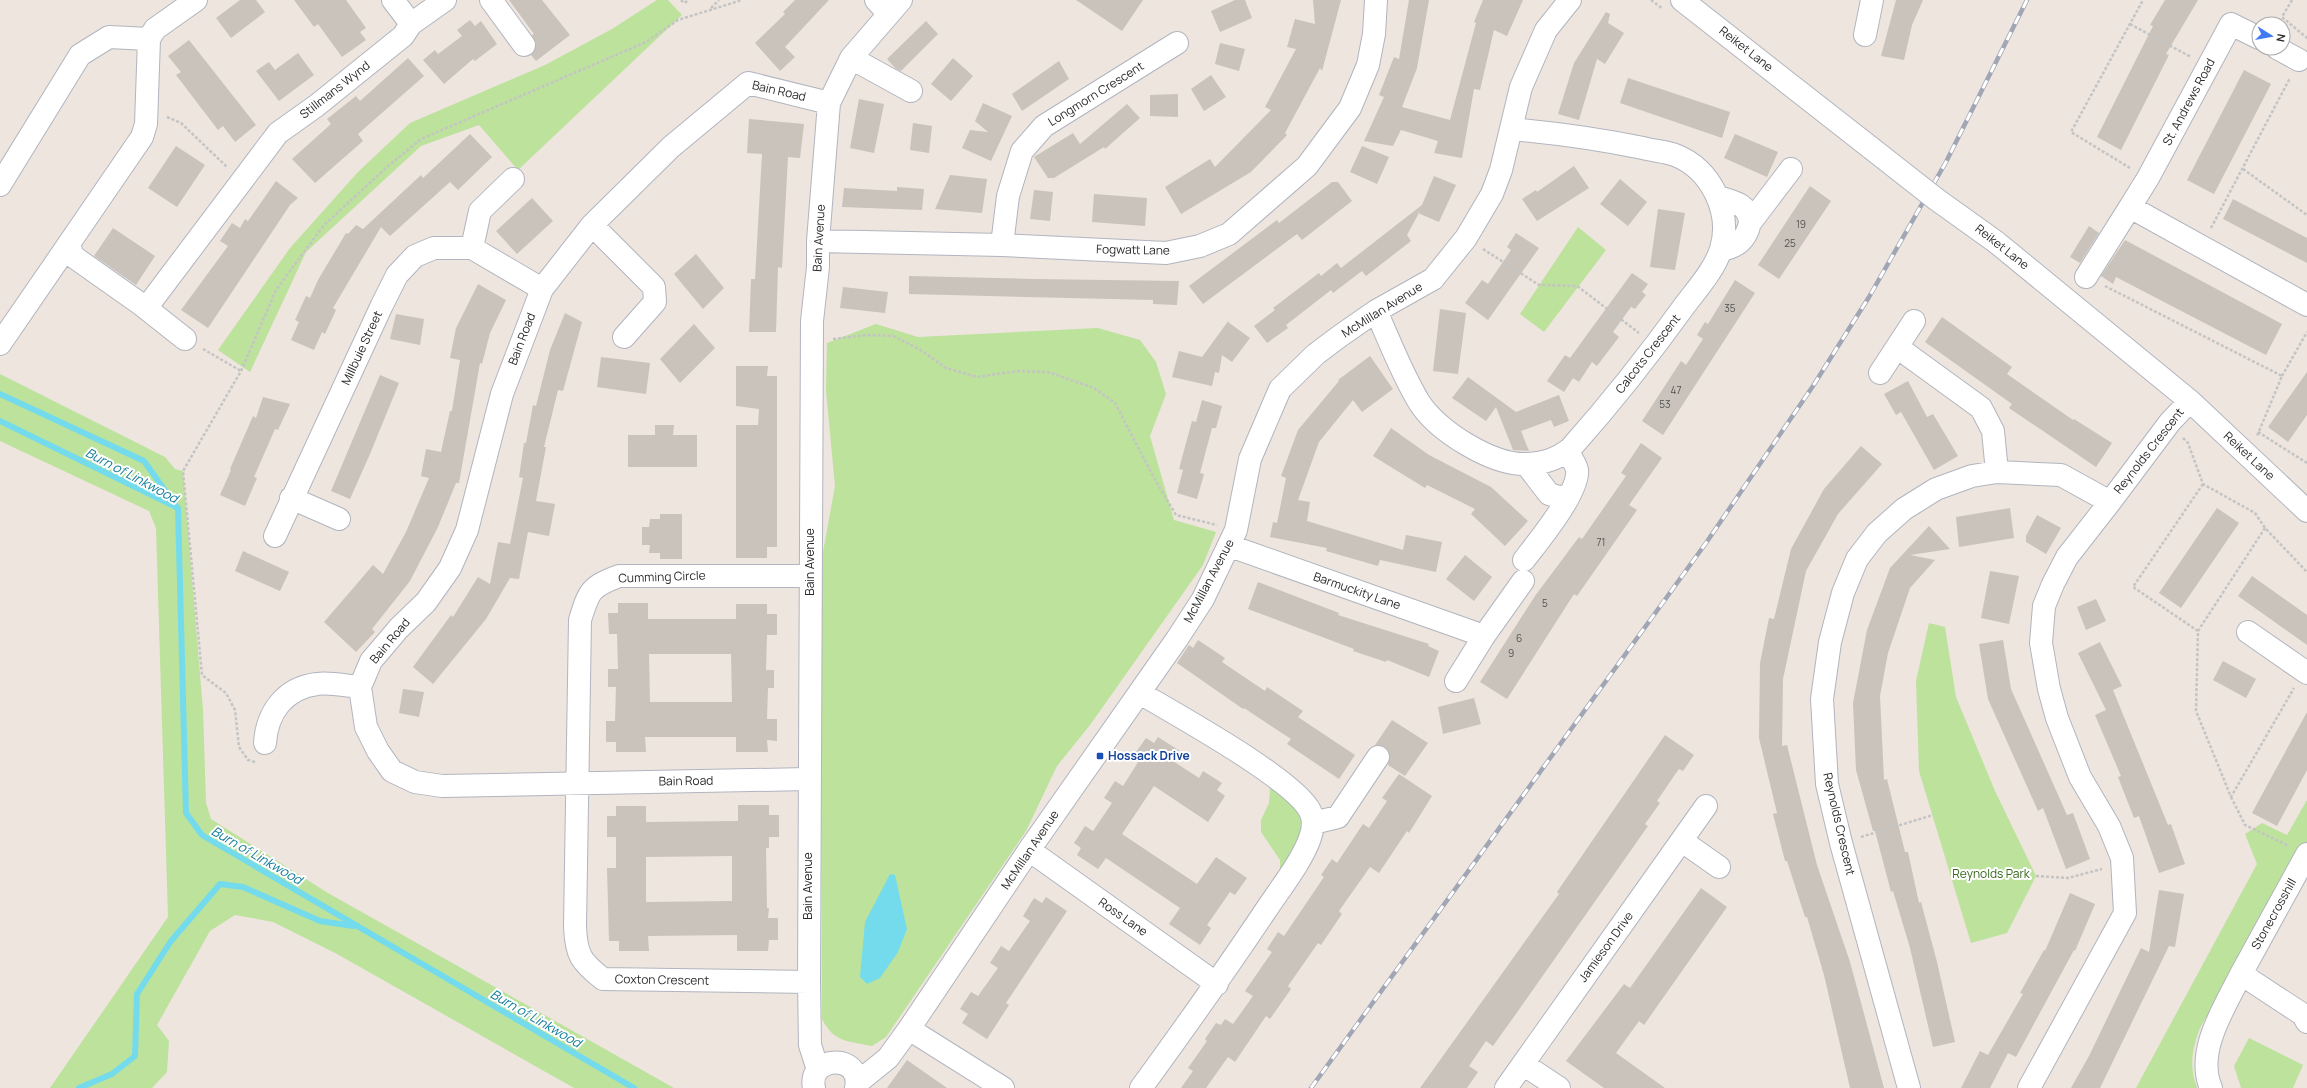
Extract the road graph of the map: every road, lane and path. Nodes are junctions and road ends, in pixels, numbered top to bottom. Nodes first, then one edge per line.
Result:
1 (196, 0) edge
2 (393, 0) edge
3 (445, 0) edge
4 (491, 0) edge
5 (681, 0) edge
6 (690, 0) edge
7 (719, 0) edge
8 (1376, 0) edge
9 (1570, 0) edge
10 (1682, 0) edge
11 (1872, 0) edge
12 (2143, 0) edge
13 (2292, 0) edge
14 (889, 5) edge
15 (710, 10) dead end
16 (411, 24) junction
17 (2130, 24) junction
18 (2251, 34) edge
19 (1865, 35) dead end
20 (2307, 38) edge
21 (149, 39) junction
22 (1177, 43) dead end
23 (524, 45) dead end
24 (2291, 56) edge
25 (851, 58) junction
26 (2299, 60) joint
27 (2209, 66) junction
28 (911, 91) dead end
29 (829, 103) junction
30 (146, 109) junction
31 (1511, 129) junction
32 (2243, 169) junction
33 (1791, 170) dead end
34 (2148, 178) junction
35 (513, 179) dead end
36 (242, 180) junction
37 (0, 185) edge
38 (1718, 197) junction
39 (2130, 207) junction
40 (2307, 216) edge
41 (1750, 223) junction
42 (592, 225) junction
43 (1466, 238) junction
44 (818, 240) junction
45 (68, 245) junction
46 (1002, 245) junction
47 (472, 248) junction
48 (2201, 248) junction
49 (1721, 250) junction
50 (2086, 277) joint
51 (542, 289) junction
52 (142, 305) junction
53 (2307, 305) edge
54 (1376, 311) junction
55 (1914, 321) dead end
56 (2307, 332) edge
57 (624, 336) dead end
58 (185, 339) joint
59 (811, 340) junction
60 (0, 344) edge
61 (1656, 345) junction
62 (1897, 347) junction
63 (241, 371) dead end
64 (1880, 373) dead end
65 (2282, 376) junction
66 (2190, 401) junction
67 (2258, 432) junction
68 (2188, 443) dead end
69 (1568, 451) junction
70 (2248, 456) junction
71 (2307, 463) edge
72 (1526, 464) junction
73 (1997, 472) junction
74 (2203, 484) junction
75 (1569, 494) junction
76 (291, 498) junction
77 (2110, 502) junction
78 (2305, 504) edge
79 (339, 519) dead end
80 (2265, 528) junction
81 (275, 536) dead end
82 (1233, 538) junction
83 (2307, 572) edge
84 (810, 576) junction
85 (2198, 631) junction
86 (2248, 632) dead end
87 (1484, 636) junction
88 (2306, 672) edge
89 (1456, 681) dead end
90 (360, 687) junction
91 (1140, 692) junction
92 (265, 743) dead end
93 (1378, 757) dead end
94 (808, 779) junction
95 (578, 782) junction
96 (2231, 797) junction
97 (1706, 806) dead end
98 (1932, 815) dead end
99 (1313, 823) junction
100 (1682, 841) junction
101 (1841, 843) junction
102 (1029, 850) junction
103 (2307, 854) edge
104 (2123, 861) junction
105 (1719, 867) dead end
106 (2036, 876) dead end
107 (2241, 974) junction
108 (809, 982) junction
109 (1217, 984) junction
110 (2307, 1022) edge
111 (909, 1029) junction
112 (1522, 1064) junction
113 (816, 1079) edge
114 (856, 1085) edge
115 (1003, 1088) edge
116 (1141, 1088) edge
117 (1506, 1088) edge
118 (1559, 1088) edge
119 (1909, 1088) edge
120 (2029, 1088) edge
121 (2211, 1088) edge

1 - 21 street
2 - 16 street
3 - 16 street, Stillmans Wynd
4 - 23 street
5 - 6 path
7 - 15 path
8 - 46 street, Fogwatt Lane
9 - 31 street, McMillan Avenue
10 - 66 street, Reiket Lane, bridge
11 - 19 street
12 - 17 path
13 - 20 path
14 - 25 street, Bain Avenue
16 - 36 street, Stillmans Wynd
17 - 27 path
17 - 34 path
18 - 27 street, St. Andrews Road
21 - 30 street
21 - 37 street
22 - 46 street, Longmorn Crescent
24 - 26 street
25 - 28 street
25 - 29 street, Bain Avenue
26 - 32 path
27 - 34 street, St. Andrews Road
29 - 42 street, Bain Road
29 - 44 street, Bain Avenue
30 - 36 path
30 - 45 street
31 - 38 street, Calcots Crescent
31 - 43 street, McMillan Avenue
32 - 40 path
32 - 48 path
33 - 41 street
34 - 39 street, St. Andrews Road
35 - 47 street
36 - 52 street, Stillmans Wynd
38 - 41 street
38 - 49 street, Calcots Crescent
39 - 48 street
39 - 50 street, St. Andrews Road
41 - 49 street
42 - 51 street, Bain Road
42 - 57 street
43 - 54 street, McMillan Avenue
43 - 61 path
44 - 46 street, Fogwatt Lane
44 - 59 street, Bain Avenue
45 - 52 street
45 - 60 street
47 - 51 street
47 - 76 street, Millbuie Street
48 - 53 street
49 - 61 street, Calcots Crescent
50 - 65 path
51 - 90 street, Bain Road
52 - 58 street
54 - 72 street, Calcots Crescent
54 - 82 street, McMillan Avenue
55 - 62 street
56 - 65 path
58 - 63 path
59 - 82 path
59 - 84 street, Bain Avenue
61 - 69 street, Calcots Crescent
62 - 64 street
62 - 73 street
65 - 67 path
66 - 70 street, Reiket Lane
66 - 77 street, Reynolds Crescent
67 - 70 path
67 - 71 path
68 - 74 path
69 - 72 street, Calcots Crescent
69 - 75 street
70 - 78 street, Reiket Lane
72 - 75 street
73 - 77 street, Reynolds Crescent
73 - 101 street, Reynolds Crescent
74 - 80 path
74 - 85 path
75 - 87 street
76 - 79 street
76 - 81 street, Millbuie Street
77 - 104 street, Reynolds Crescent
80 - 83 path
80 - 85 path
82 - 87 street, Barmuckity Lane
82 - 91 street, McMillan Avenue
84 - 94 street, Bain Avenue
84 - 95 street, Cumming Circle
85 - 96 path
86 - 88 street
87 - 89 street
88 - 96 path
90 - 92 street
90 - 95 street, Bain Road
91 - 99 street
91 - 102 street, McMillan Avenue
93 - 99 street
94 - 95 street, Bain Road
94 - 108 street, Bain Avenue
95 - 108 street, Coxton Crescent
96 - 103 path
97 - 100 street, Jamieson Drive
98 - 101 path
99 - 109 street
100 - 105 street
100 - 112 street, Jamieson Drive
101 - 119 street, Reynolds Crescent
102 - 109 street, Ross Lane
102 - 111 street, McMillan Avenue
103 - 107 street, Stonecrosshill
104 - 106 path
104 - 120 street, Reynolds Crescent
107 - 110 street
107 - 121 street, Stonecrosshill
108 - 113 street, Bain Avenue
109 - 116 street
111 - 114 street, McMillan Avenue
111 - 115 street
112 - 117 street, Jamieson Drive
112 - 118 street
113 - 114 street

